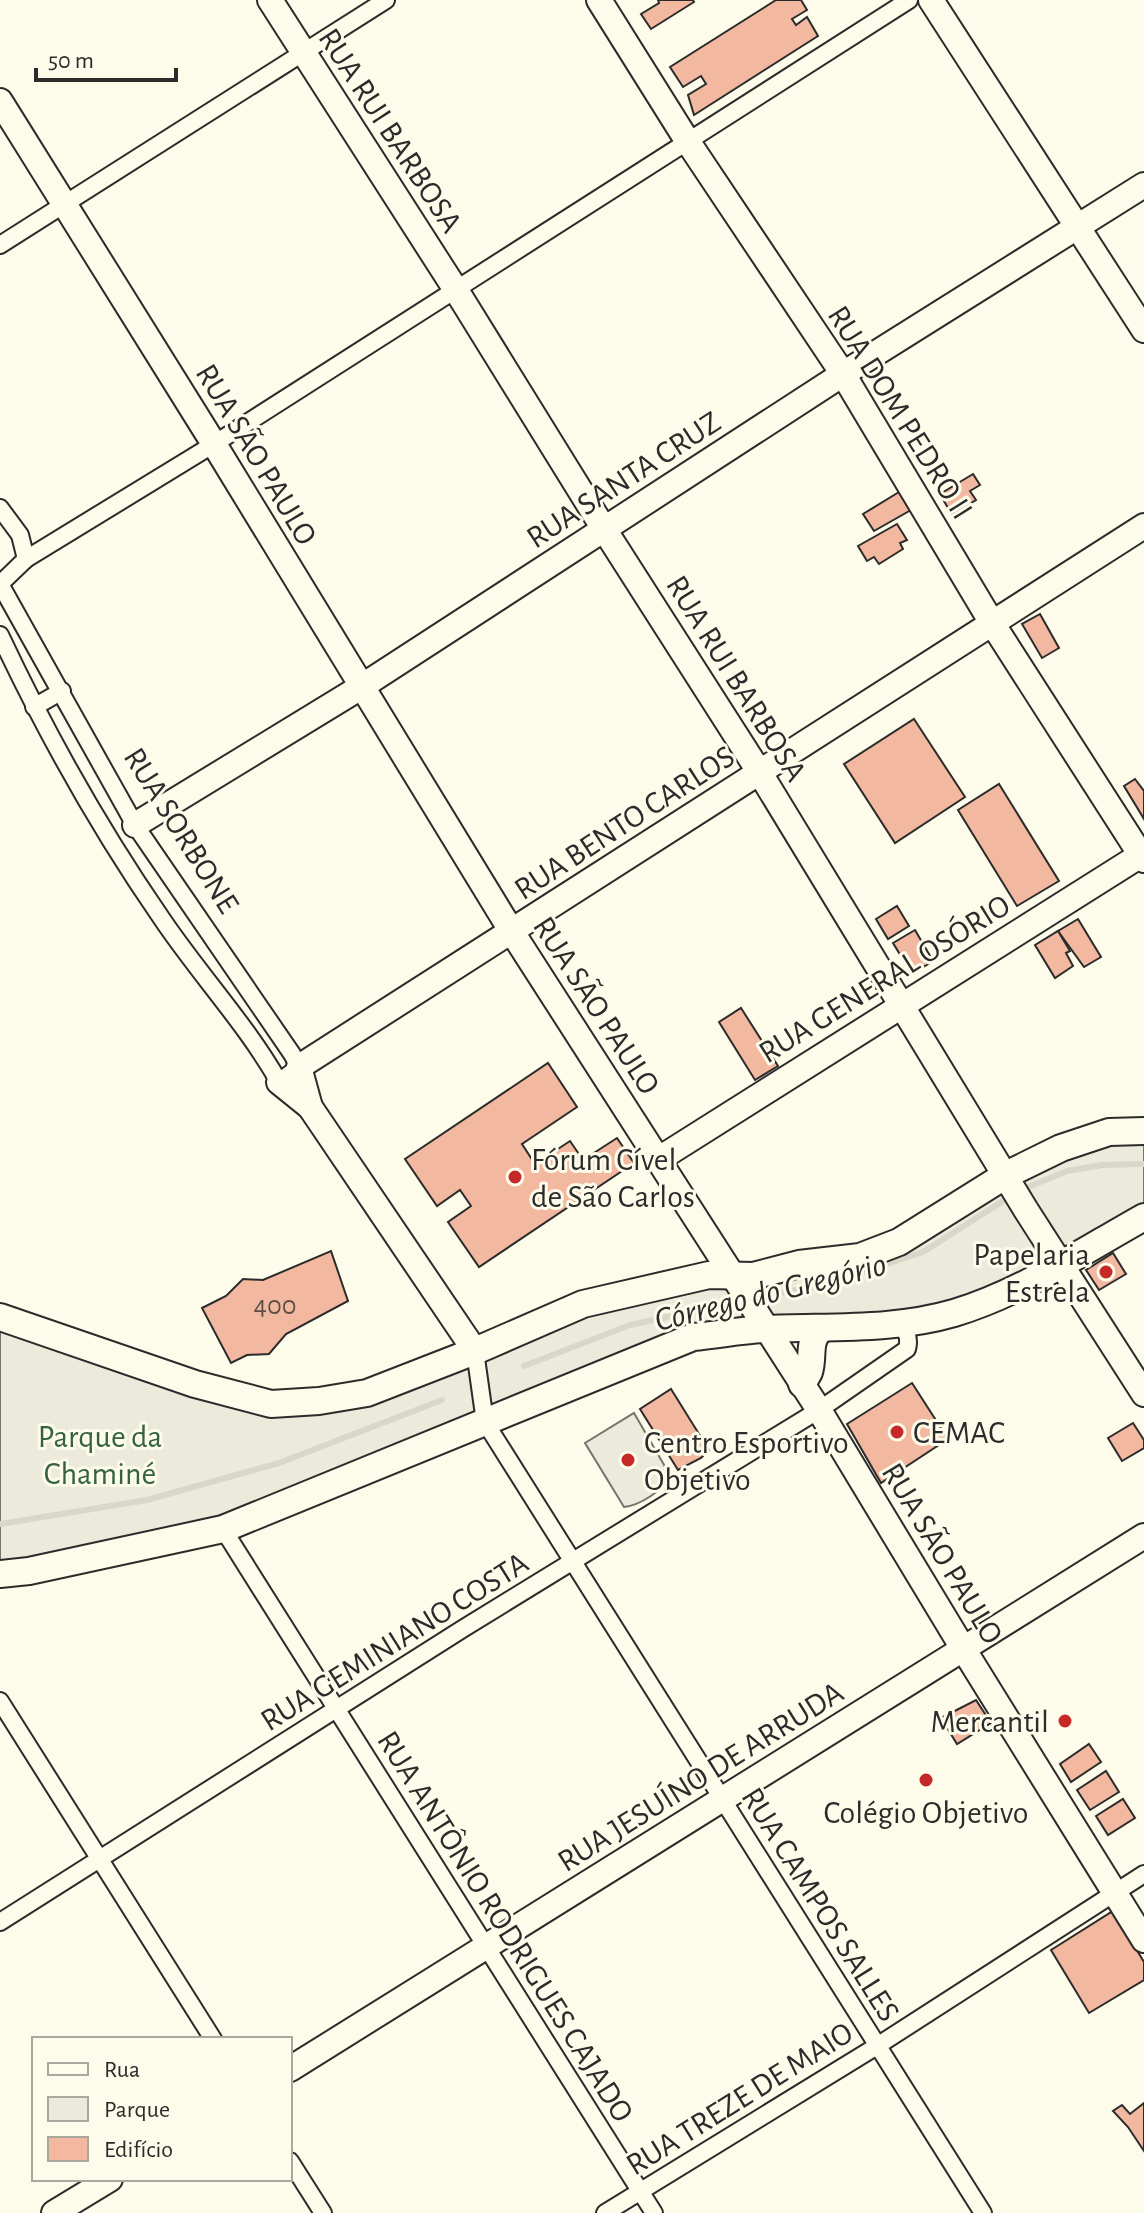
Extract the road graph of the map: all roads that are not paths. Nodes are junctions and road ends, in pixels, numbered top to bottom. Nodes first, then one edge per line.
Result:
1 (270, 0) edge
2 (386, 0) edge
3 (599, 0) edge
4 (909, 0) edge
5 (931, 0) edge
6 (302, 52) junction
7 (0, 101) edge
8 (688, 142) junction
9 (1144, 185) edge
10 (65, 203) junction
11 (1079, 226) junction
12 (0, 245) edge
13 (456, 290) junction
14 (1144, 330) edge
15 (843, 374) junction
16 (214, 444) junction
17 (0, 508) edge
18 (1144, 526) edge
19 (604, 529) junction
20 (26, 559) junction
21 (0, 584) edge
22 (992, 623) junction
23 (0, 635) edge
24 (361, 687) junction
25 (62, 691) junction
26 (34, 707) junction
27 (760, 773) junction
28 (135, 825) junction
29 (1143, 856) edge
30 (512, 932) junction
31 (900, 1004) junction
32 (299, 1067) junction
33 (279, 1082) junction
34 (310, 1107) junction
35 (1144, 1131) edge
36 (659, 1159) junction
37 (1007, 1178) junction
38 (1144, 1217) edge
39 (1061, 1263) junction
40 (733, 1277) junction
41 (0, 1317) edge
42 (761, 1322) junction
43 (899, 1324) junction
44 (821, 1329) junction
45 (475, 1351) junction
46 (802, 1384) junction
47 (1144, 1394) edge
48 (819, 1410) junction
49 (485, 1422) junction
50 (223, 1529) junction
51 (1144, 1536) edge
52 (572, 1562) junction
53 (29, 1571) junction
54 (0, 1574) edge
55 (0, 1590) edge
56 (964, 1650) junction
57 (0, 1701) edge
58 (336, 1711) junction
59 (723, 1799) junction
60 (101, 1859) junction
61 (1144, 1874) edge
62 (1113, 1893) junction
63 (0, 1922) edge
64 (1144, 1940) edge
65 (486, 1946) junction
66 (212, 2037) edge
67 (877, 2046) junction
68 (292, 2068) edge
69 (292, 2164) edge
70 (107, 2181) edge
71 (640, 2191) junction
72 (54, 2213) edge
73 (323, 2213) edge
74 (605, 2213) edge
75 (654, 2213) edge
76 (983, 2213) edge

1 - 6 street, RUA RUI BARBOSA
2 - 6 street
3 - 8 street, RUA DOM PEDRO II
4 - 8 street, RUA SORBONE
5 - 11 street
6 - 10 street
6 - 13 street, RUA RUI BARBOSA
7 - 10 street, RUA SÃO PAULO
8 - 13 street, RUA SORBONE
8 - 15 street, RUA DOM PEDRO II
9 - 11 street, RUA SANTA CRUZ
10 - 12 street
10 - 16 street, RUA SÃO PAULO
11 - 14 street
11 - 15 street, RUA SANTA CRUZ
13 - 16 street, RUA SORBONE
13 - 19 street, RUA RUI BARBOSA
15 - 19 street, RUA SANTA CRUZ
15 - 22 street, RUA DOM PEDRO II
16 - 20 street, RUA SORBONE
16 - 24 street, RUA SÃO PAULO
17 - 20 street
18 - 22 street, RUA BENTO CARLOS
19 - 24 street, RUA SANTA CRUZ
19 - 27 street, RUA RUI BARBOSA
20 - 21 street, RUA SORBONE
21 - 25 street, RUA SORBONE
22 - 27 street, RUA BENTO CARLOS
22 - 29 street, RUA DOM PEDRO II
23 - 26 street, RUA SORBONE
24 - 28 street, RUA SANTA CRUZ
24 - 30 street, RUA SÃO PAULO
25 - 26 street
25 - 28 street, RUA SORBONE
26 - 33 street, RUA SORBONE
27 - 30 street, RUA BENTO CARLOS
27 - 31 street, RUA RUI BARBOSA
28 - 32 street, RUA SORBONE
29 - 31 street, RUA GENERAL OSÓRIO
30 - 32 street, RUA BENTO CARLOS
30 - 36 street, RUA SÃO PAULO
31 - 36 street, RUA GENERAL OSÓRIO
31 - 37 street, RUA RUI BARBOSA
32 - 33 street
32 - 34 street, RUA SORBONE
33 - 34 street, RUA SORBONE
34 - 45 street, RUA SORBONE
35 - 37 main road
36 - 40 street, RUA SÃO PAULO
37 - 39 street, RUA RUI BARBOSA
37 - 40 main road
38 - 39 main road
39 - 43 main road
39 - 47 street, RUA RUI BARBOSA
40 - 42 street, RUA SÃO PAULO
40 - 45 main road
41 - 45 main road
42 - 44 main road
42 - 46 street, RUA SÃO PAULO
42 - 49 main road
43 - 44 main road
43 - 48 street, RUA GEMINIANO COSTA
44 - 46 main road
45 - 49 street, RUA SORBONE
46 - 48 street, RUA SÃO PAULO
48 - 52 street, RUA GEMINIANO COSTA
48 - 56 street, RUA SÃO PAULO
49 - 50 main road
49 - 52 street, RUA CAMPOS SALLES
50 - 53 main road
50 - 58 street, RUA ANTÔNIO RODRIGUES CAJADO
51 - 56 street, RUA JESUÍNO DE ARRUDA
52 - 58 street, RUA GEMINIANO COSTA
52 - 59 street, RUA CAMPOS SALLES
53 - 54 main road
53 - 55 street
56 - 59 street, RUA JESUÍNO DE ARRUDA
56 - 62 street, RUA SÃO PAULO
57 - 60 street
58 - 60 street, RUA GEMINIANO COSTA
58 - 65 street, RUA ANTÔNIO RODRIGUES CAJADO
59 - 65 street, RUA JESUÍNO DE ARRUDA
59 - 67 street, RUA CAMPOS SALLES
60 - 63 street, RUA GEMINIANO COSTA
60 - 66 street
61 - 62 street, RUA TREZE DE MAIO
62 - 64 street, RUA SÃO PAULO
62 - 67 street, RUA TREZE DE MAIO
65 - 68 street, RUA JESUÍNO DE ARRUDA
65 - 71 street, RUA ANTÔNIO RODRIGUES CAJADO
67 - 71 street, RUA TREZE DE MAIO
67 - 76 street, RUA CAMPOS SALLES
69 - 73 street
70 - 72 street
71 - 74 street, RUA TREZE DE MAIO
71 - 75 street, RUA ANTÔNIO RODRIGUES CAJADO

